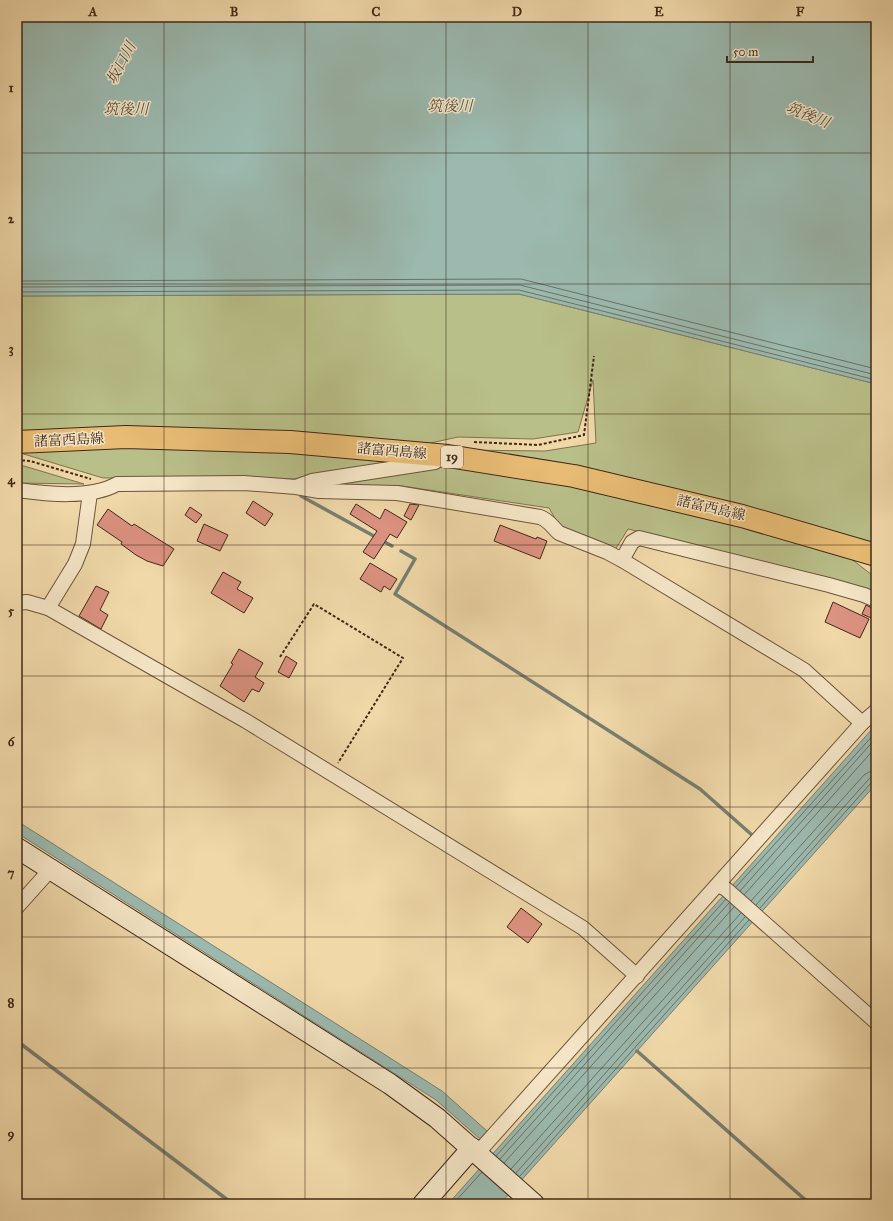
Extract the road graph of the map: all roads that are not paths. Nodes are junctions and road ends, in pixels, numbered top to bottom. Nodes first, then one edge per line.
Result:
1 (17, 442) edge
2 (448, 456) junction
3 (296, 487) junction
4 (17, 490) edge
5 (90, 493) junction
6 (876, 555) edge
7 (622, 560) junction
8 (876, 600) edge
9 (17, 602) edge
10 (48, 608) junction
11 (876, 711) edge
12 (862, 723) junction
13 (17, 848) edge
14 (51, 869) junction
15 (722, 887) junction
16 (17, 907) edge
17 (637, 976) junction
18 (876, 1022) edge
19 (479, 1154) junction
20 (423, 1204) edge
21 (534, 1204) edge

1 - 2 main road, 諸富西島線 / 19
2 - 3 street
2 - 6 main road, 諸富西島線 / 19
3 - 5 street
3 - 7 street
4 - 5 street
5 - 10 street
7 - 8 street
7 - 12 street
9 - 10 street
10 - 17 street
11 - 12 street
12 - 15 street
13 - 14 street
14 - 16 street
14 - 19 street
15 - 17 street
15 - 18 street
17 - 19 street
19 - 20 street
19 - 21 street

